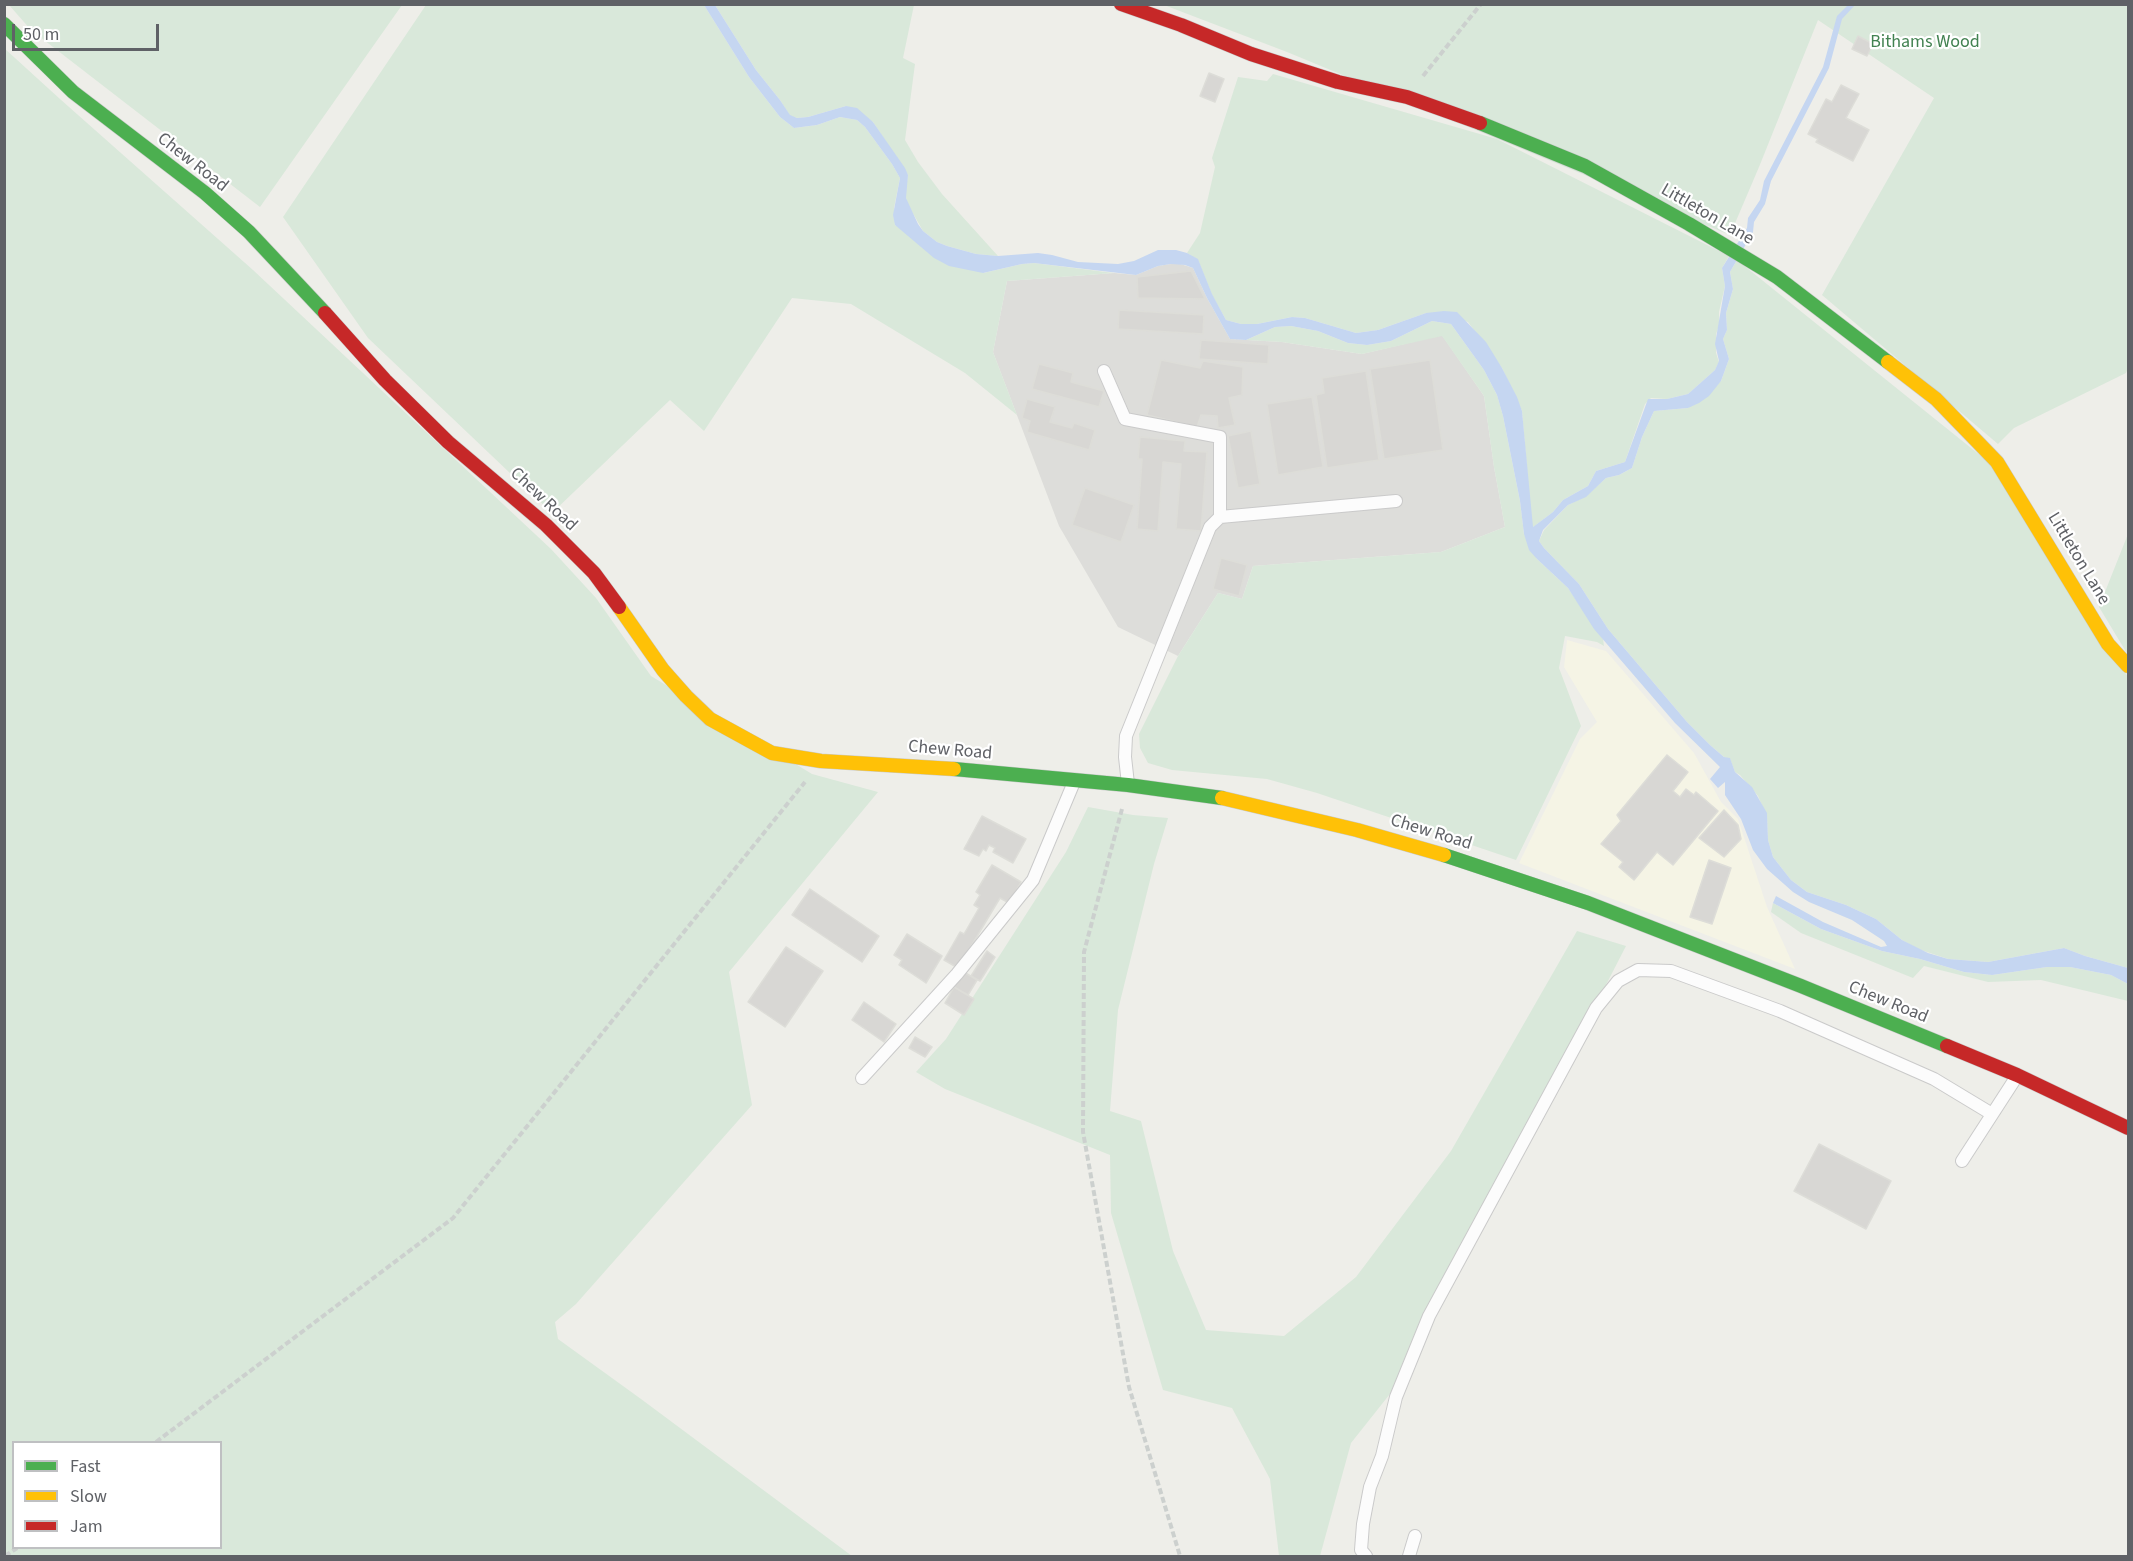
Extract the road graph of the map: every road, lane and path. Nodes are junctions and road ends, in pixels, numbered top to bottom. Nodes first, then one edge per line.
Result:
1 (1121, 4) edge
2 (1481, 4) edge
3 (4, 24) edge
4 (1407, 97) junction
5 (1104, 371) dead end
6 (1396, 501) dead end
7 (1220, 517) junction
8 (2128, 666) edge
9 (821, 761) junction
10 (1074, 781) junction
11 (1128, 785) junction
12 (2017, 1075) junction
13 (862, 1078) dead end
14 (1992, 1114) junction
15 (2128, 1128) edge
16 (1962, 1161) dead end
17 (159, 1441) edge
18 (1414, 1536) dead end
19 (1180, 1557) edge
20 (1366, 1557) edge
21 (1409, 1557) edge

1 - 4 main road, Littleton Lane
2 - 4 path
3 - 9 main road, Chew Road
4 - 8 main road, Littleton Lane
5 - 7 lane
6 - 7 lane
7 - 11 lane
9 - 10 main road, Chew Road
9 - 17 path
10 - 11 main road, Chew Road
10 - 13 lane
11 - 12 main road, Chew Road
11 - 19 path
12 - 14 lane
12 - 15 main road, Chew Road
14 - 16 lane
14 - 20 lane
18 - 21 lane

